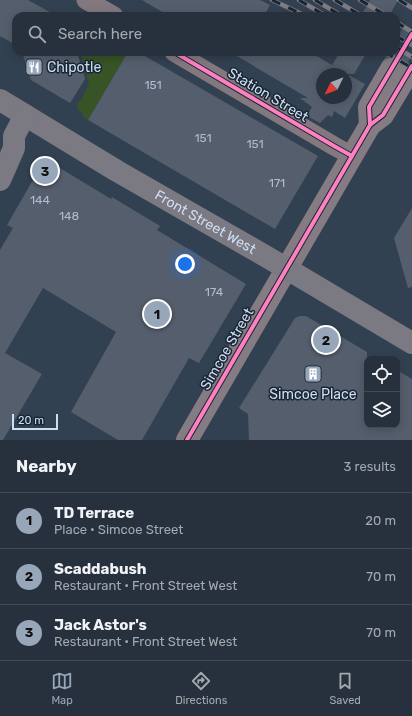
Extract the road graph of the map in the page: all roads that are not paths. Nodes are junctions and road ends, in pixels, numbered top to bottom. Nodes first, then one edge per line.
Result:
1 (86, 0) edge
2 (107, 12) edge
3 (181, 56) edge
4 (399, 72) tunnel mouth
5 (0, 100) edge
6 (25, 115) junction
7 (7, 140) edge
8 (352, 156) junction
9 (0, 180) edge
10 (286, 268) junction
11 (412, 343) edge
12 (187, 440) edge

1 - 2 street
3 - 8 street, Station Street
4 - 8 street, Simcoe Street
5 - 6 main road, Front Street West
6 - 7 main road
6 - 10 main road, Front Street West
7 - 9 main road
8 - 10 street, Simcoe Street
10 - 11 main road, Front Street West
10 - 12 street, Simcoe Street

